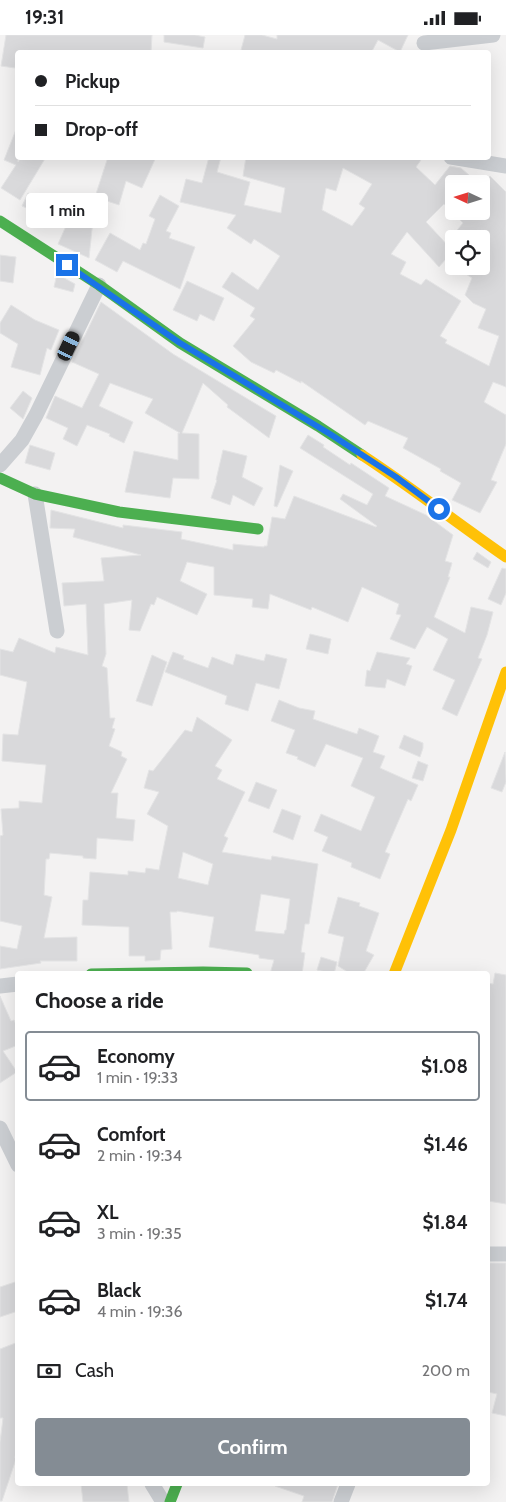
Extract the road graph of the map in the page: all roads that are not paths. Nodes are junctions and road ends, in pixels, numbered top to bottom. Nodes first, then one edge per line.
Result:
1 (493, 35) edge
2 (422, 44) edge
3 (469, 160) edge
4 (506, 166) edge
5 (0, 221) edge
6 (99, 285) junction
7 (0, 465) edge
8 (0, 478) edge
9 (35, 494) junction
10 (258, 529) dead end
11 (506, 557) edge
12 (57, 631) dead end
13 (506, 672) edge
14 (395, 971) edge
15 (15, 984) edge
16 (0, 986) edge
17 (0, 1128) edge
18 (15, 1159) edge
19 (490, 1254) edge
20 (506, 1254) edge
21 (154, 1486) edge
22 (176, 1486) edge
23 (347, 1486) edge
24 (170, 1501) edge
25 (341, 1502) edge

1 - 2 street
3 - 4 street
5 - 6 street
6 - 7 street
6 - 11 street
8 - 9 street
9 - 10 street
9 - 12 street
13 - 14 street
15 - 16 street
17 - 18 street
19 - 20 street
21 - 24 street
22 - 24 street
23 - 25 street

